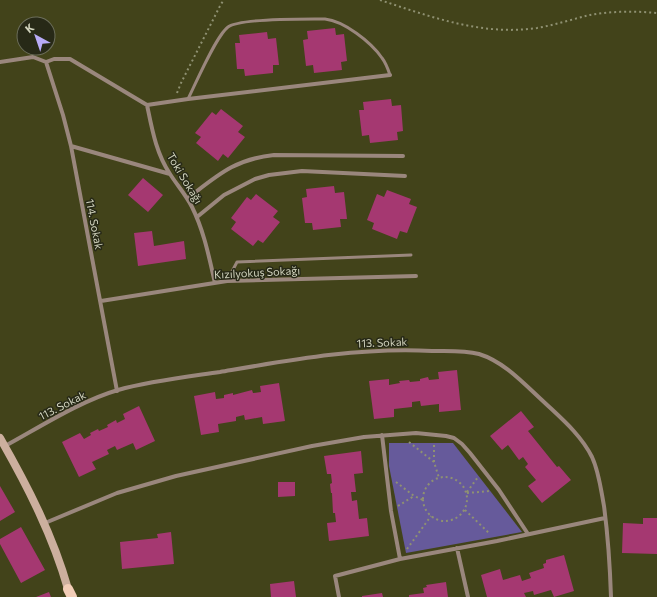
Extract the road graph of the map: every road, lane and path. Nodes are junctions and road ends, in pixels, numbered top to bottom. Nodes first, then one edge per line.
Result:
1 (224, 0) edge
2 (380, 0) edge
3 (657, 13) edge
4 (0, 62) edge
5 (46, 62) junction
6 (390, 75) joint
7 (188, 99) junction
8 (176, 101) junction
9 (147, 105) junction
10 (71, 146) junction
11 (403, 156) dead end
12 (170, 174) junction
13 (405, 176) dead end
14 (188, 198) junction
15 (197, 217) junction
16 (411, 255) dead end
17 (416, 276) dead end
18 (227, 281) junction
19 (215, 283) junction
20 (101, 301) junction
21 (118, 390) junction
22 (400, 434) junction
23 (382, 435) junction
24 (434, 435) junction
25 (0, 438) edge
26 (4, 446) junction
27 (434, 462) junction
28 (483, 470) junction
29 (388, 476) junction
30 (439, 478) junction
31 (499, 490) junction
32 (467, 492) junction
33 (414, 496) junction
34 (423, 500) junction
35 (465, 510) junction
36 (391, 511) junction
37 (431, 516) junction
38 (605, 518) junction
39 (45, 523) junction
40 (528, 534) junction
41 (497, 541) junction
42 (457, 548) junction
43 (400, 559) junction
44 (69, 594) edge
45 (339, 597) edge
46 (468, 597) edge
47 (611, 597) edge

1 - 8 path
2 - 3 path
4 - 5 street
5 - 9 street
5 - 10 street, 114. Sokak
6 - 7 street
6 - 7 lane
7 - 8 street
8 - 9 street
9 - 12 street, Toki Sokağı
10 - 12 street
10 - 20 street, 114. Sokak
11 - 14 street
12 - 14 street, Toki Sokağı
13 - 15 street
14 - 15 street, Toki Sokağı
15 - 19 street, Toki Sokağı
16 - 18 lane
17 - 18 street, Kızılyokuş Sokağı
18 - 19 street, Kızılyokuş Sokağı
19 - 20 street, Kızılyokuş Sokağı
20 - 21 street, 114. Sokak
21 - 26 street, 113. Sokak
21 - 38 street, 113. Sokak
22 - 23 street
22 - 24 street
22 - 27 path
23 - 29 street
23 - 39 street
24 - 27 path
24 - 28 street
25 - 26 main road
26 - 39 main road
27 - 30 path
28 - 31 street
28 - 32 path
29 - 33 path
29 - 36 street
30 - 32 path
30 - 34 path
31 - 32 path
31 - 40 street
32 - 35 path
33 - 34 path
33 - 36 path
34 - 37 path
35 - 37 path
35 - 41 path
36 - 43 street
37 - 43 path
38 - 40 street
38 - 47 street, 113. Sokak
39 - 44 main road
40 - 41 street
41 - 42 street
42 - 43 street
42 - 46 street
43 - 45 street

